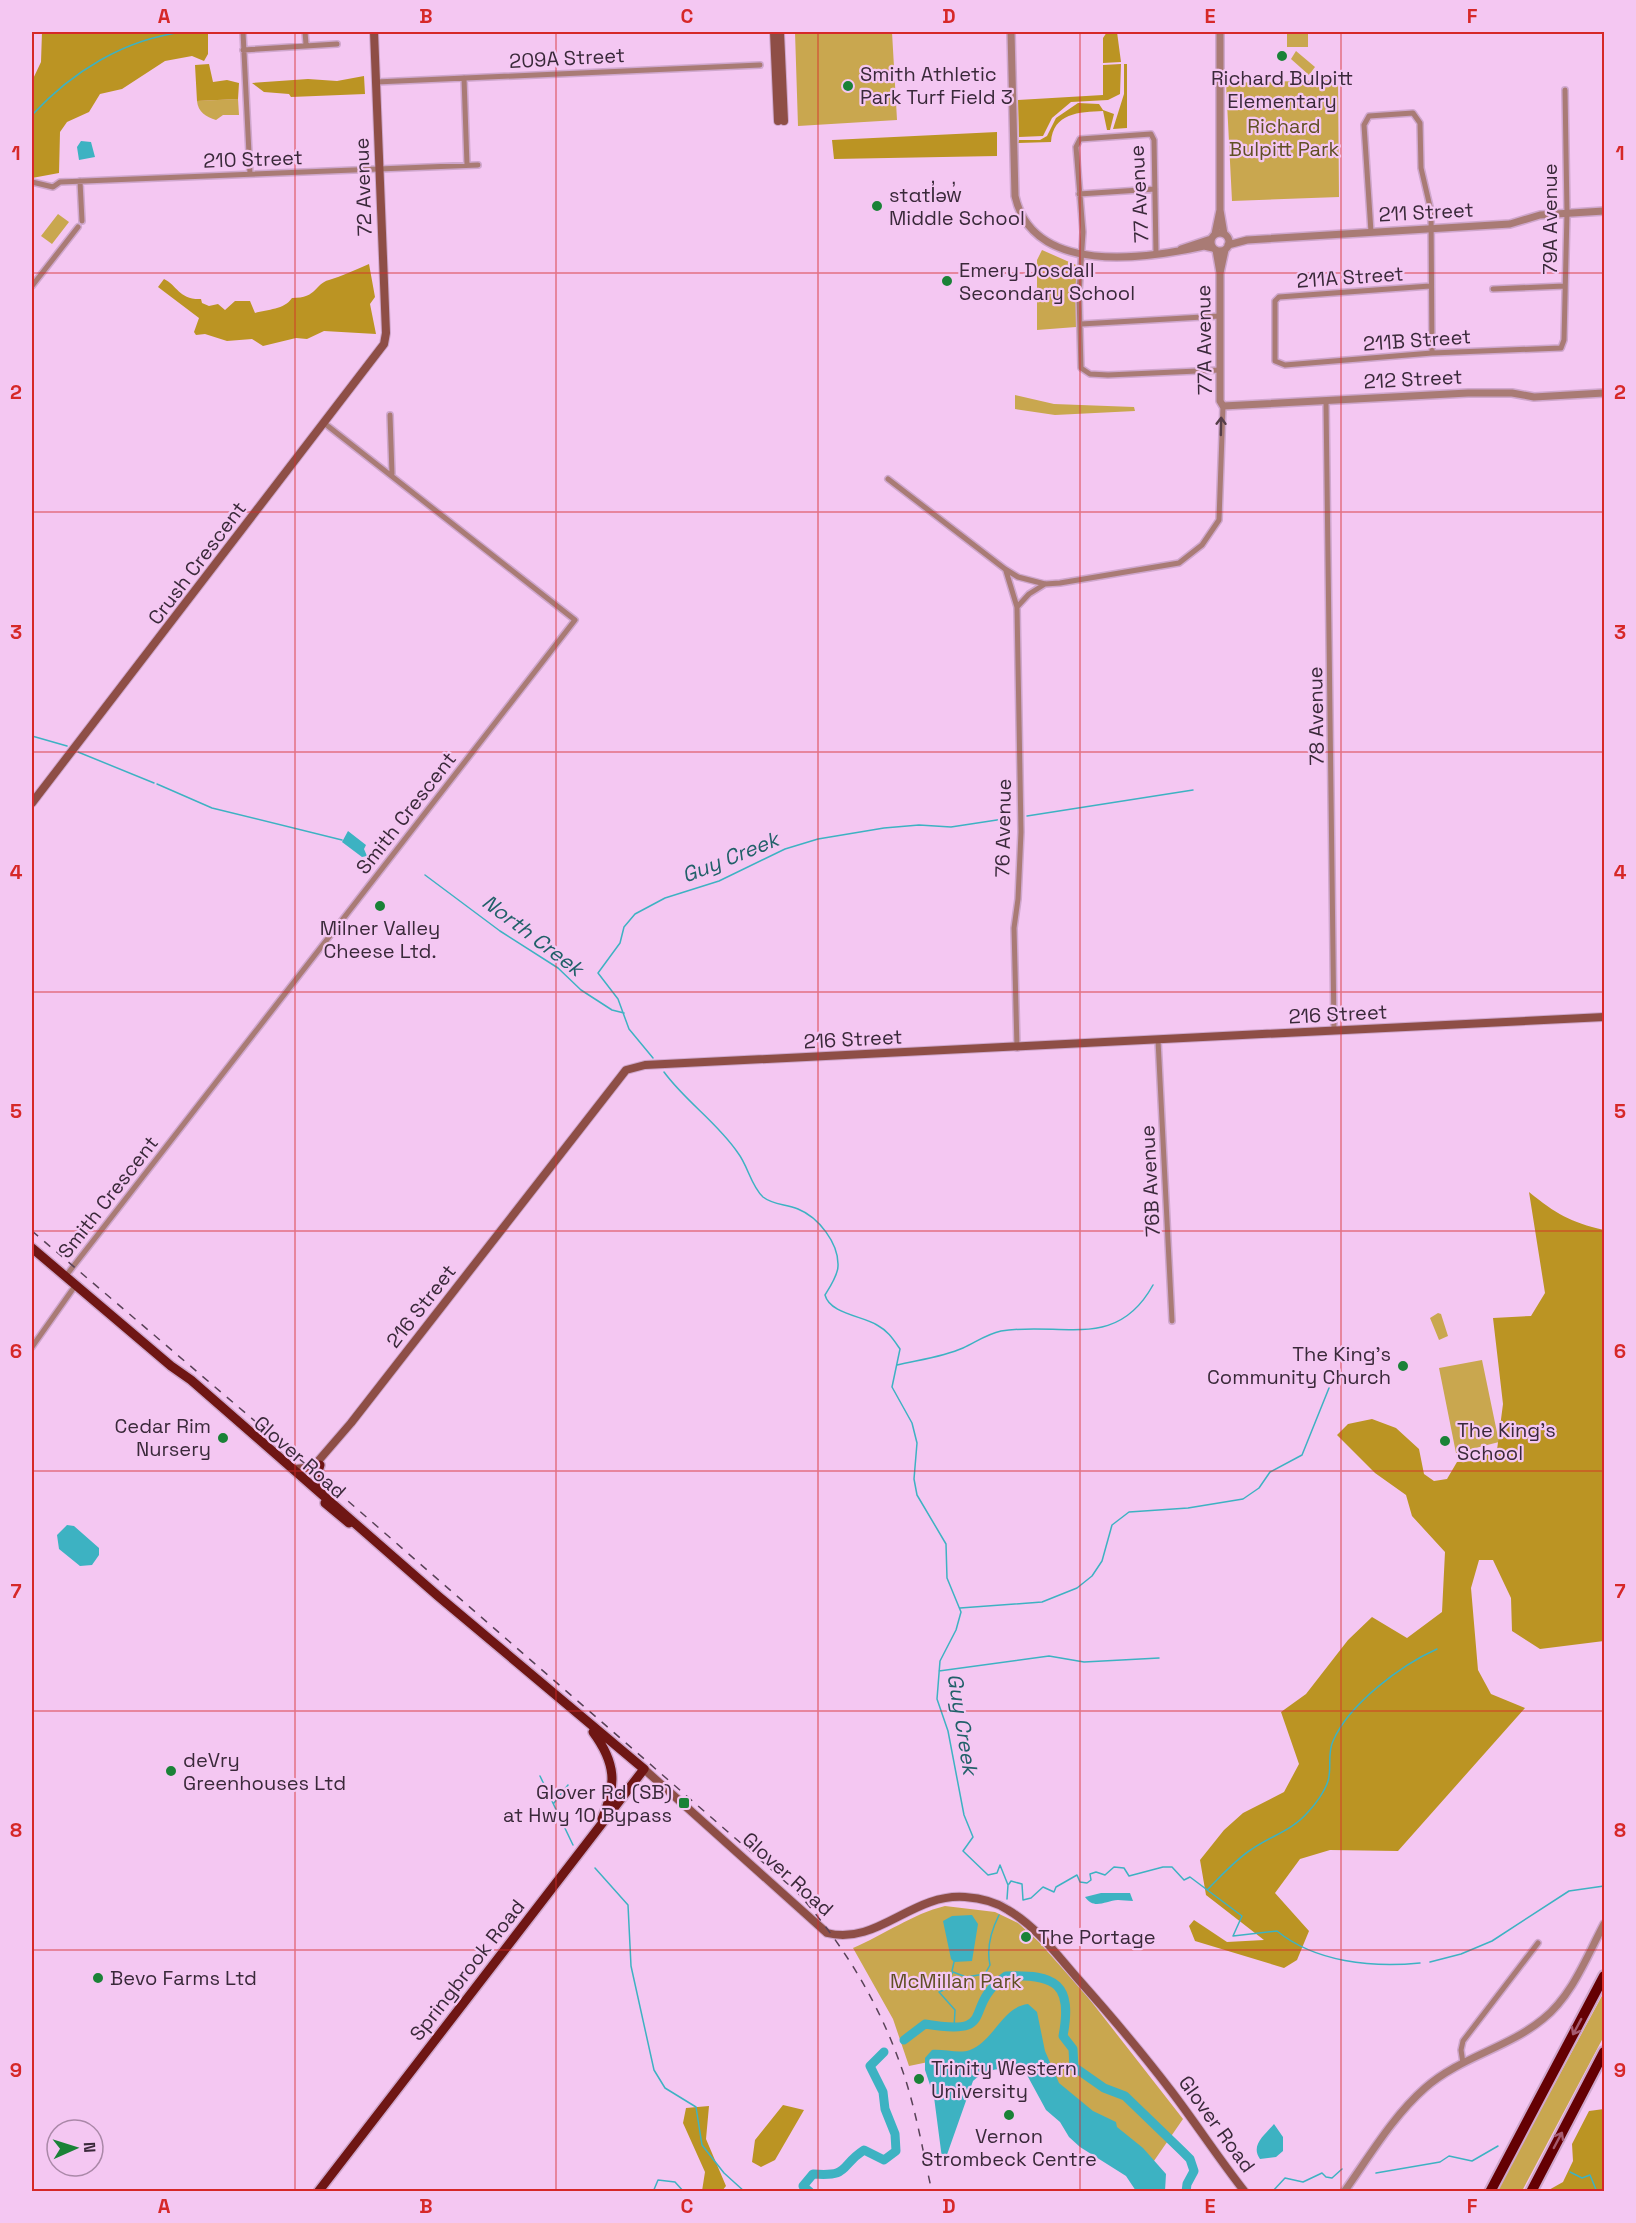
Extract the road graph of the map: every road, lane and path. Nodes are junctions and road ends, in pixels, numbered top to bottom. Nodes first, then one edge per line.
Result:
1 (243, 32) edge
2 (306, 32) edge
3 (374, 32) edge
4 (774, 32) edge
5 (780, 32) edge
6 (1011, 32) edge
7 (1220, 32) edge
8 (306, 44) junction
9 (337, 44) dead end
10 (243, 50) junction
11 (760, 65) dead end
12 (464, 78) junction
13 (376, 82) junction
14 (1565, 90) dead end
15 (467, 165) junction
16 (478, 165) dead end
17 (379, 169) junction
18 (250, 174) junction
19 (81, 181) junction
20 (32, 182) edge
21 (1155, 189) junction
22 (1079, 194) junction
23 (1220, 210) junction
24 (1605, 211) edge
25 (1566, 213) junction
26 (82, 221) dead end
27 (78, 227) dead end
28 (1431, 229) junction
29 (1371, 232) junction
30 (1214, 236) junction
31 (1226, 242) junction
32 (1181, 249) junction
33 (1214, 249) junction
34 (1156, 253) junction
35 (1081, 256) junction
36 (1220, 273) junction
37 (32, 286) edge
38 (1430, 286) junction
39 (1565, 286) junction
40 (1493, 289) dead end
41 (1220, 316) junction
42 (1081, 324) junction
43 (385, 340) joint
44 (1560, 348) joint
45 (1432, 353) junction
46 (1276, 363) joint
47 (1220, 370) junction
48 (1605, 393) edge
49 (1326, 401) junction
50 (1222, 406) junction
51 (390, 415) dead end
52 (324, 423) junction
53 (392, 474) junction
54 (888, 479) dead end
55 (1005, 569) junction
56 (1045, 584) junction
57 (1017, 608) junction
58 (32, 803) edge
59 (1605, 1017) edge
60 (1334, 1031) junction
61 (1158, 1040) junction
62 (1017, 1048) junction
63 (32, 1248) edge
64 (65, 1277) junction
65 (75, 1286) junction
66 (1172, 1321) dead end
67 (32, 1347) edge
68 (351, 1423) junction
69 (320, 1465) junction
70 (297, 1473) junction
71 (339, 1507) junction
72 (409, 1570) junction
73 (586, 1723) junction
74 (644, 1769) junction
75 (591, 1838) junction
76 (1605, 1924) edge
77 (1538, 1943) dead end
78 (1605, 1976) edge
79 (1605, 2052) edge
80 (1463, 2063) junction
81 (318, 2192) edge
82 (1245, 2192) edge
83 (1344, 2192) edge
84 (1490, 2192) edge
85 (1531, 2192) edge

1 - 10 street
2 - 8 street
3 - 13 main road, 72 Avenue
4 - 5 main road
6 - 35 street
7 - 23 street, 77A Avenue
8 - 9 street
8 - 10 street
10 - 18 street
11 - 12 street, 209A Street
12 - 13 street, 209A Street
12 - 15 street
13 - 17 main road, 72 Avenue
14 - 25 street, 79A Avenue
15 - 16 street, 210 Street
15 - 17 street, 210 Street
17 - 18 street, 210 Street
17 - 43 main road, 72 Avenue
18 - 19 street, 210 Street
19 - 20 street, 210 Street
19 - 26 street
21 - 22 street
21 - 22 street, 77 Avenue
21 - 34 street, 77 Avenue
22 - 35 street
23 - 30 street, 77A Avenue
23 - 31 street, 77A Avenue
24 - 25 street, 211 Street
25 - 28 street, 211 Street
25 - 39 street, 79A Avenue
27 - 37 street
28 - 29 street, 211 Street
28 - 29 street
28 - 38 street
29 - 31 street, 211 Street
30 - 31 street
30 - 32 street
30 - 33 street, 77A Avenue
31 - 33 street
31 - 36 street, 77A Avenue
32 - 33 street
32 - 34 street
33 - 36 street, 77A Avenue
34 - 35 street
35 - 42 street
36 - 41 street, 77A Avenue
38 - 45 street
38 - 46 street, 211A Street
39 - 40 street
39 - 44 street, 79A Avenue
41 - 42 street
41 - 47 street, 77A Avenue
42 - 47 street
43 - 52 main road, Crush Crescent
44 - 45 street, 211B Street
45 - 46 street, 211B Street
47 - 50 street, 77A Avenue
48 - 49 street, 212 Street
49 - 50 street, 212 Street
49 - 60 street, 78 Avenue
56 -> 50 street
51 - 53 street
52 - 53 street, Smith Crescent
52 - 58 main road, Crush Crescent
53 - 64 street, Smith Crescent
54 - 55 street
55 - 56 street
55 - 57 street, 76 Avenue
56 - 57 street
57 - 62 street, 76 Avenue
59 - 60 main road, 216 Street
60 - 61 main road, 216 Street
61 - 62 main road, 216 Street
61 - 66 street, 76B Avenue
62 - 68 main road, 216 Street
63 - 64 highway, Glover Road
64 - 65 highway, Glover Road
65 - 67 street, Smith Crescent
65 - 70 highway, Glover Road
68 - 69 main road
68 - 70 main road, 216 Street
69 - 70 main road
69 - 71 highway
70 - 71 highway, Glover Road
70 - 72 highway, Glover Road
71 - 72 highway, Glover Road
72 - 73 highway, Glover Road
73 - 74 highway, Glover Road
73 - 75 highway
74 - 75 highway, Springbrook Road
74 - 82 main road, Glover Road
75 - 81 highway, Springbrook Road
76 - 80 street
77 - 80 street
78 -> 84 highway
85 -> 79 highway
80 - 83 street

